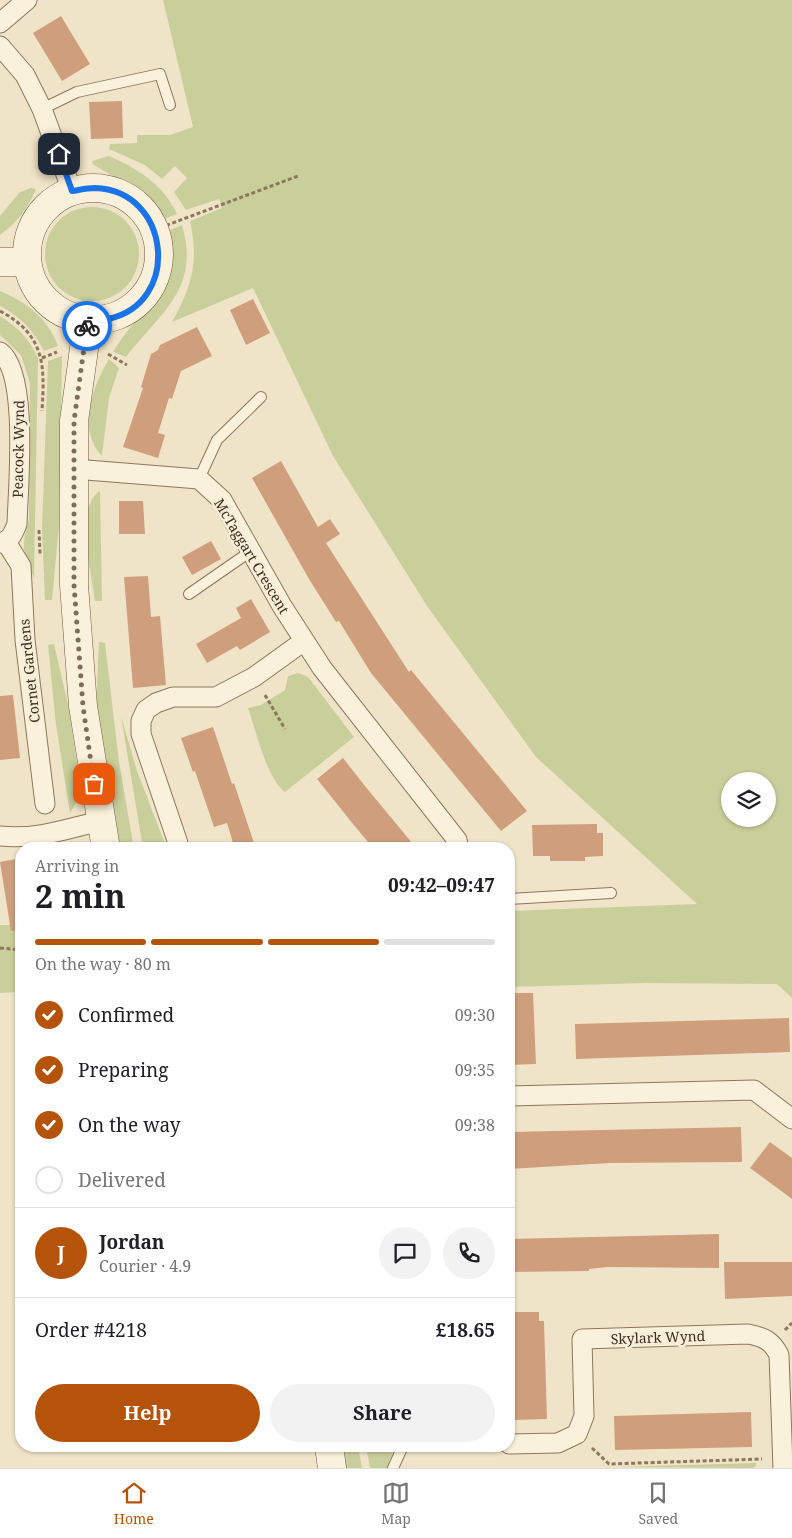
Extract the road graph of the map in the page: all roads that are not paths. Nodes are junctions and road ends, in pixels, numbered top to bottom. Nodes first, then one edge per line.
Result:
1 (27, 0) edge
2 (0, 23) edge
3 (0, 46) edge
4 (170, 106) dead end
5 (42, 109) junction
6 (72, 191) junction
7 (0, 262) edge
8 (27, 262) junction
9 (88, 320) junction
10 (0, 352) edge
11 (261, 397) dead end
12 (74, 469) junction
13 (199, 478) junction
14 (3, 542) edge
15 (251, 552) junction
16 (189, 594) dead end
17 (304, 641) junction
18 (45, 804) dead end
19 (100, 821) junction
20 (0, 836) edge
21 (104, 842) edge
22 (178, 842) edge
23 (458, 842) edge
24 (610, 893) dead end
25 (515, 899) edge
26 (515, 1096) edge
27 (792, 1119) edge
28 (515, 1444) edge
29 (330, 1452) edge
30 (400, 1452) edge
31 (783, 1463) edge
32 (332, 1468) edge
33 (392, 1468) edge

1 - 2 street
3 - 5 street
4 - 5 lane
5 - 6 street
6 - 8 street
6 - 9 street
7 - 8 street
8 - 9 street
9 - 12 street
10 - 14 street, Peacock Wynd
11 - 13 lane
12 - 13 street
12 - 19 street
13 - 15 street, McTaggart Crescent
14 - 18 street, Cornet Gardens
15 - 16 lane
15 - 17 street, McTaggart Crescent
17 - 22 street
17 - 23 street, McTaggart Crescent
19 - 20 street
19 - 21 street
24 - 25 lane
26 - 27 street
28 - 31 street, Skylark Wynd
29 - 32 street
30 - 33 lane

